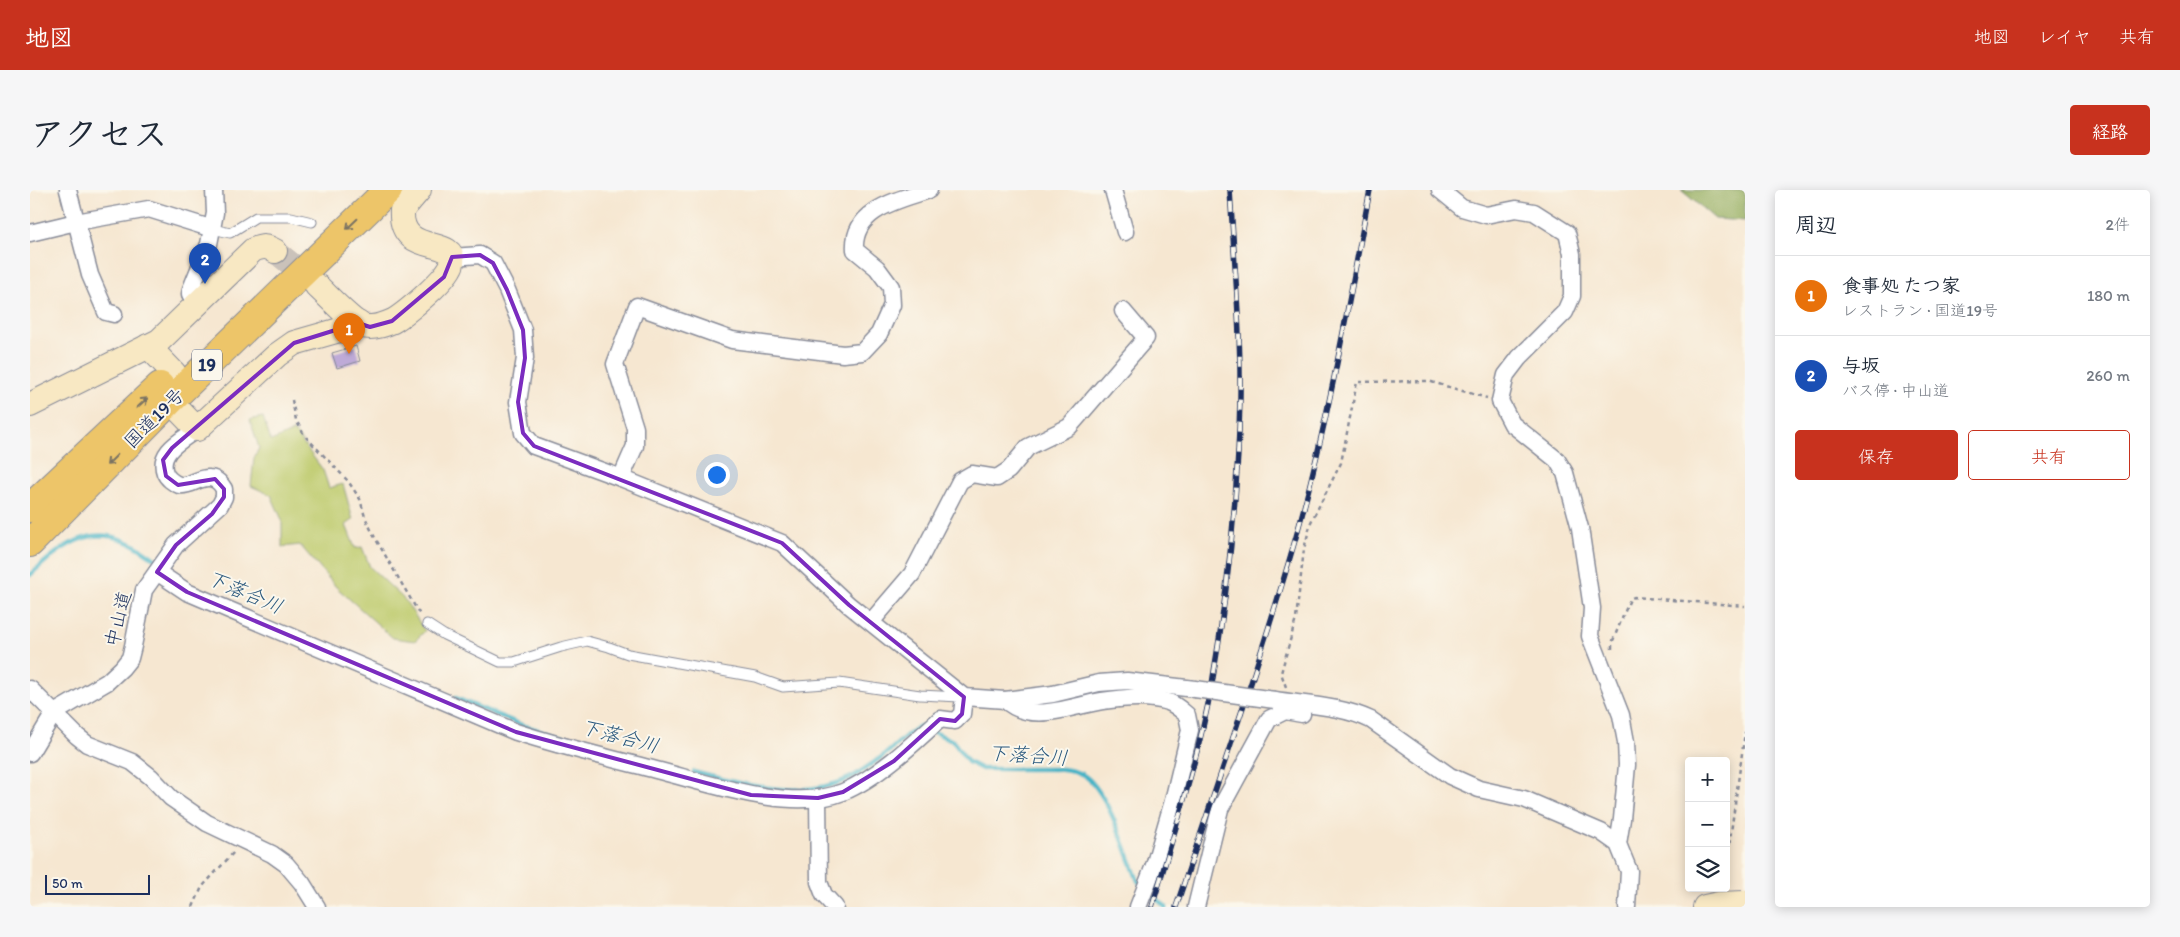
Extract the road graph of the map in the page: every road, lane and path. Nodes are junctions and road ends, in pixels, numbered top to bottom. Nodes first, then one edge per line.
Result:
1 (68, 190) edge
2 (214, 190) edge
3 (361, 190) edge
4 (388, 190) edge
5 (419, 190) edge
6 (929, 190) edge
7 (1113, 190) edge
8 (1440, 190) edge
9 (76, 222) junction
10 (312, 222) dead end
11 (213, 229) junction
12 (1126, 232) dead end
13 (30, 234) edge
14 (275, 251) tunnel mouth
15 (452, 257) junction
16 (318, 286) tunnel mouth
17 (196, 304) junction
18 (1123, 311) dead end
19 (114, 314) dead end
20 (358, 323) junction
21 (148, 346) junction
22 (174, 373) junction
23 (292, 400) dead end
24 (170, 401) junction
25 (1500, 401) junction
26 (30, 404) edge
27 (197, 429) junction
28 (621, 478) junction
29 (30, 508) edge
30 (30, 543) edge
31 (157, 572) junction
32 (1745, 606) edge
33 (871, 622) junction
34 (428, 624) joint
35 (1612, 650) dead end
36 (30, 689) edge
37 (1281, 695) junction
38 (964, 697) junction
39 (1005, 700) junction
40 (1325, 707) junction
41 (54, 713) junction
42 (1745, 732) edge
43 (30, 753) edge
44 (818, 798) junction
45 (242, 840) junction
46 (1618, 844) junction
47 (1729, 847) edge
48 (1745, 903) edge
49 (1140, 904) edge
50 (193, 907) edge
51 (317, 907) edge
52 (835, 907) edge
53 (1196, 907) edge
54 (1627, 907) edge
55 (1705, 907) edge

1 - 9 street
2 - 11 street
3 - 22 highway, 国道19号 / 19
4 -> 24 highway, 国道19号 / 19
5 - 15 street
6 - 28 street
7 - 12 street
8 - 25 street
9 - 11 street
9 - 13 street
9 - 19 street
10 - 11 lane
11 - 17 street
14 - 17 street
15 - 20 street
15 - 28 street
16 - 20 street
17 - 21 street
18 - 33 street
20 - 27 street
21 - 22 street
21 - 26 street
29 -> 22 highway, 国道19号 / 19
23 - 34 path
24 - 27 street
24 -> 30 highway, 国道19号 / 19
25 - 37 path
25 - 46 street
27 - 31 street, 中山道
28 - 33 street
31 - 41 street, 中山道
31 - 44 street
32 - 35 path
33 - 38 street
34 - 38 lane
36 - 41 street
37 - 39 street, bridge
37 - 40 street
38 - 39 street
38 - 44 street
39 - 49 street
40 - 46 street
40 - 53 street
41 - 43 street, 中山道
41 - 45 street
42 - 47 path
44 - 52 street
45 - 50 path
45 - 51 street
46 - 54 street
48 - 55 street

